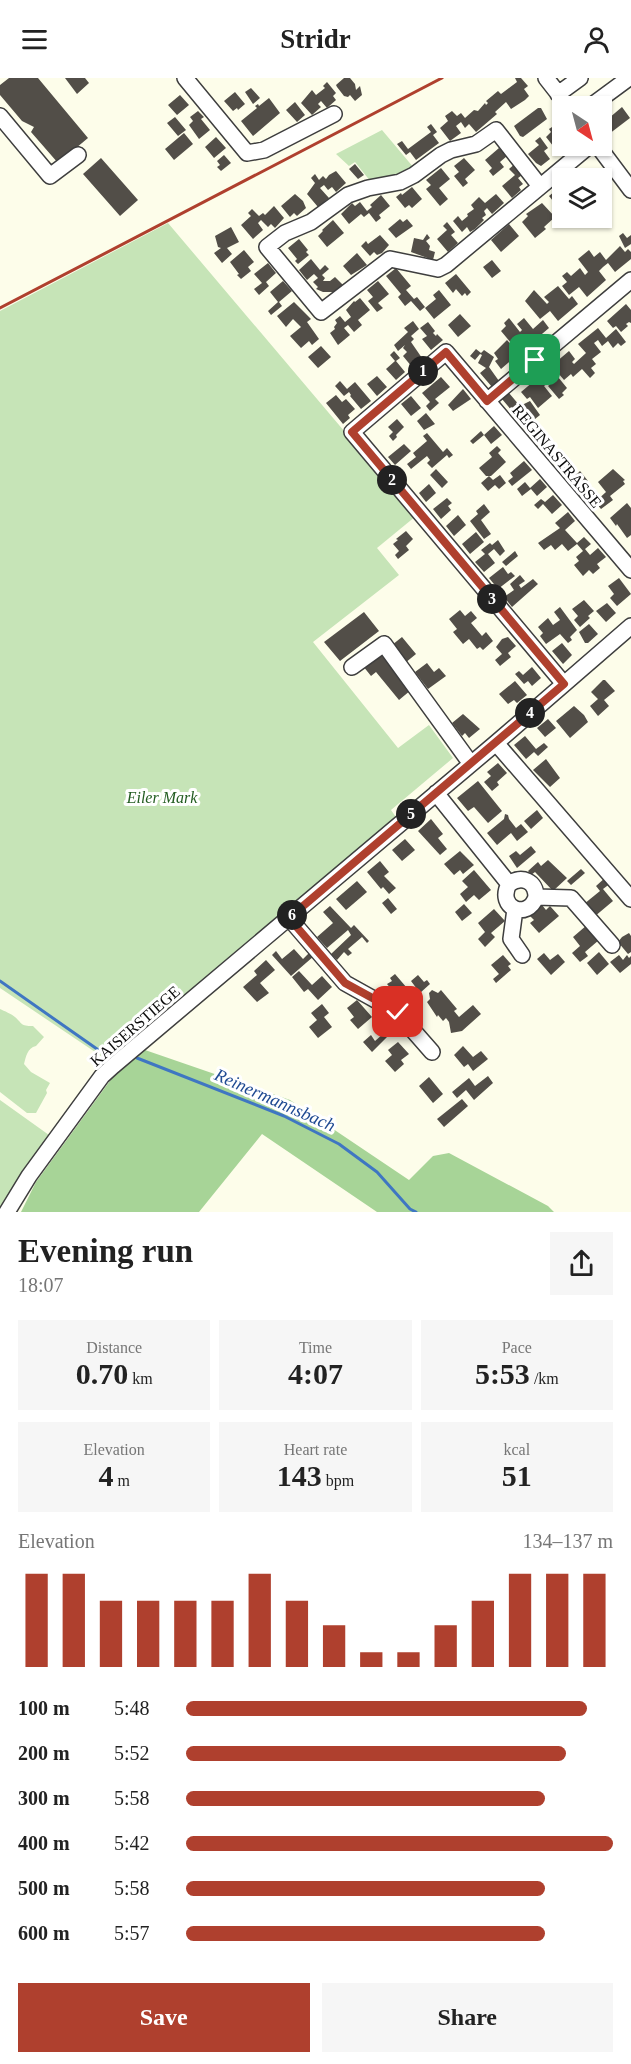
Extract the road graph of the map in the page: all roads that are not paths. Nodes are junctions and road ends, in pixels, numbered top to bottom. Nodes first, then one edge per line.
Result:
1 (546, 78) edge
2 (580, 78) edge
3 (629, 78) edge
4 (188, 79) edge
5 (558, 94) joint
6 (605, 96) edge
7 (334, 114) dead end
8 (0, 116) edge
9 (78, 155) dead end
10 (576, 156) edge
11 (606, 156) edge
12 (539, 185) junction
13 (631, 190) edge
14 (631, 280) edge
15 (487, 401) junction
16 (631, 570) edge
17 (631, 626) edge
18 (352, 667) dead end
19 (564, 684) junction
20 (496, 743) junction
21 (471, 764) junction
22 (436, 793) junction
23 (509, 884) junction
24 (536, 897) junction
25 (631, 899) edge
26 (515, 909) junction
27 (289, 918) junction
28 (612, 945) dead end
29 (522, 955) dead end
30 (432, 1052) dead end
31 (8, 1212) edge

1 - 5 street
2 - 5 street
3 - 6 street
4 - 7 street
8 - 9 street
10 - 12 street
11 - 13 street
12 - 12 street
14 - 15 street
15 - 16 street, REGINASTRASSE
15 - 19 street, REGINASTRASSE
17 - 19 street, KAISERSTIEGE
18 - 21 street
19 - 20 street, KAISERSTIEGE
20 - 21 street, KAISERSTIEGE
20 - 25 street
21 - 22 street, KAISERSTIEGE
22 - 23 street
22 - 27 street, KAISERSTIEGE
23 - 24 street
23 - 26 street
24 - 26 street
24 - 28 street
26 - 29 street
27 - 30 street
27 - 31 street, KAISERSTIEGE

